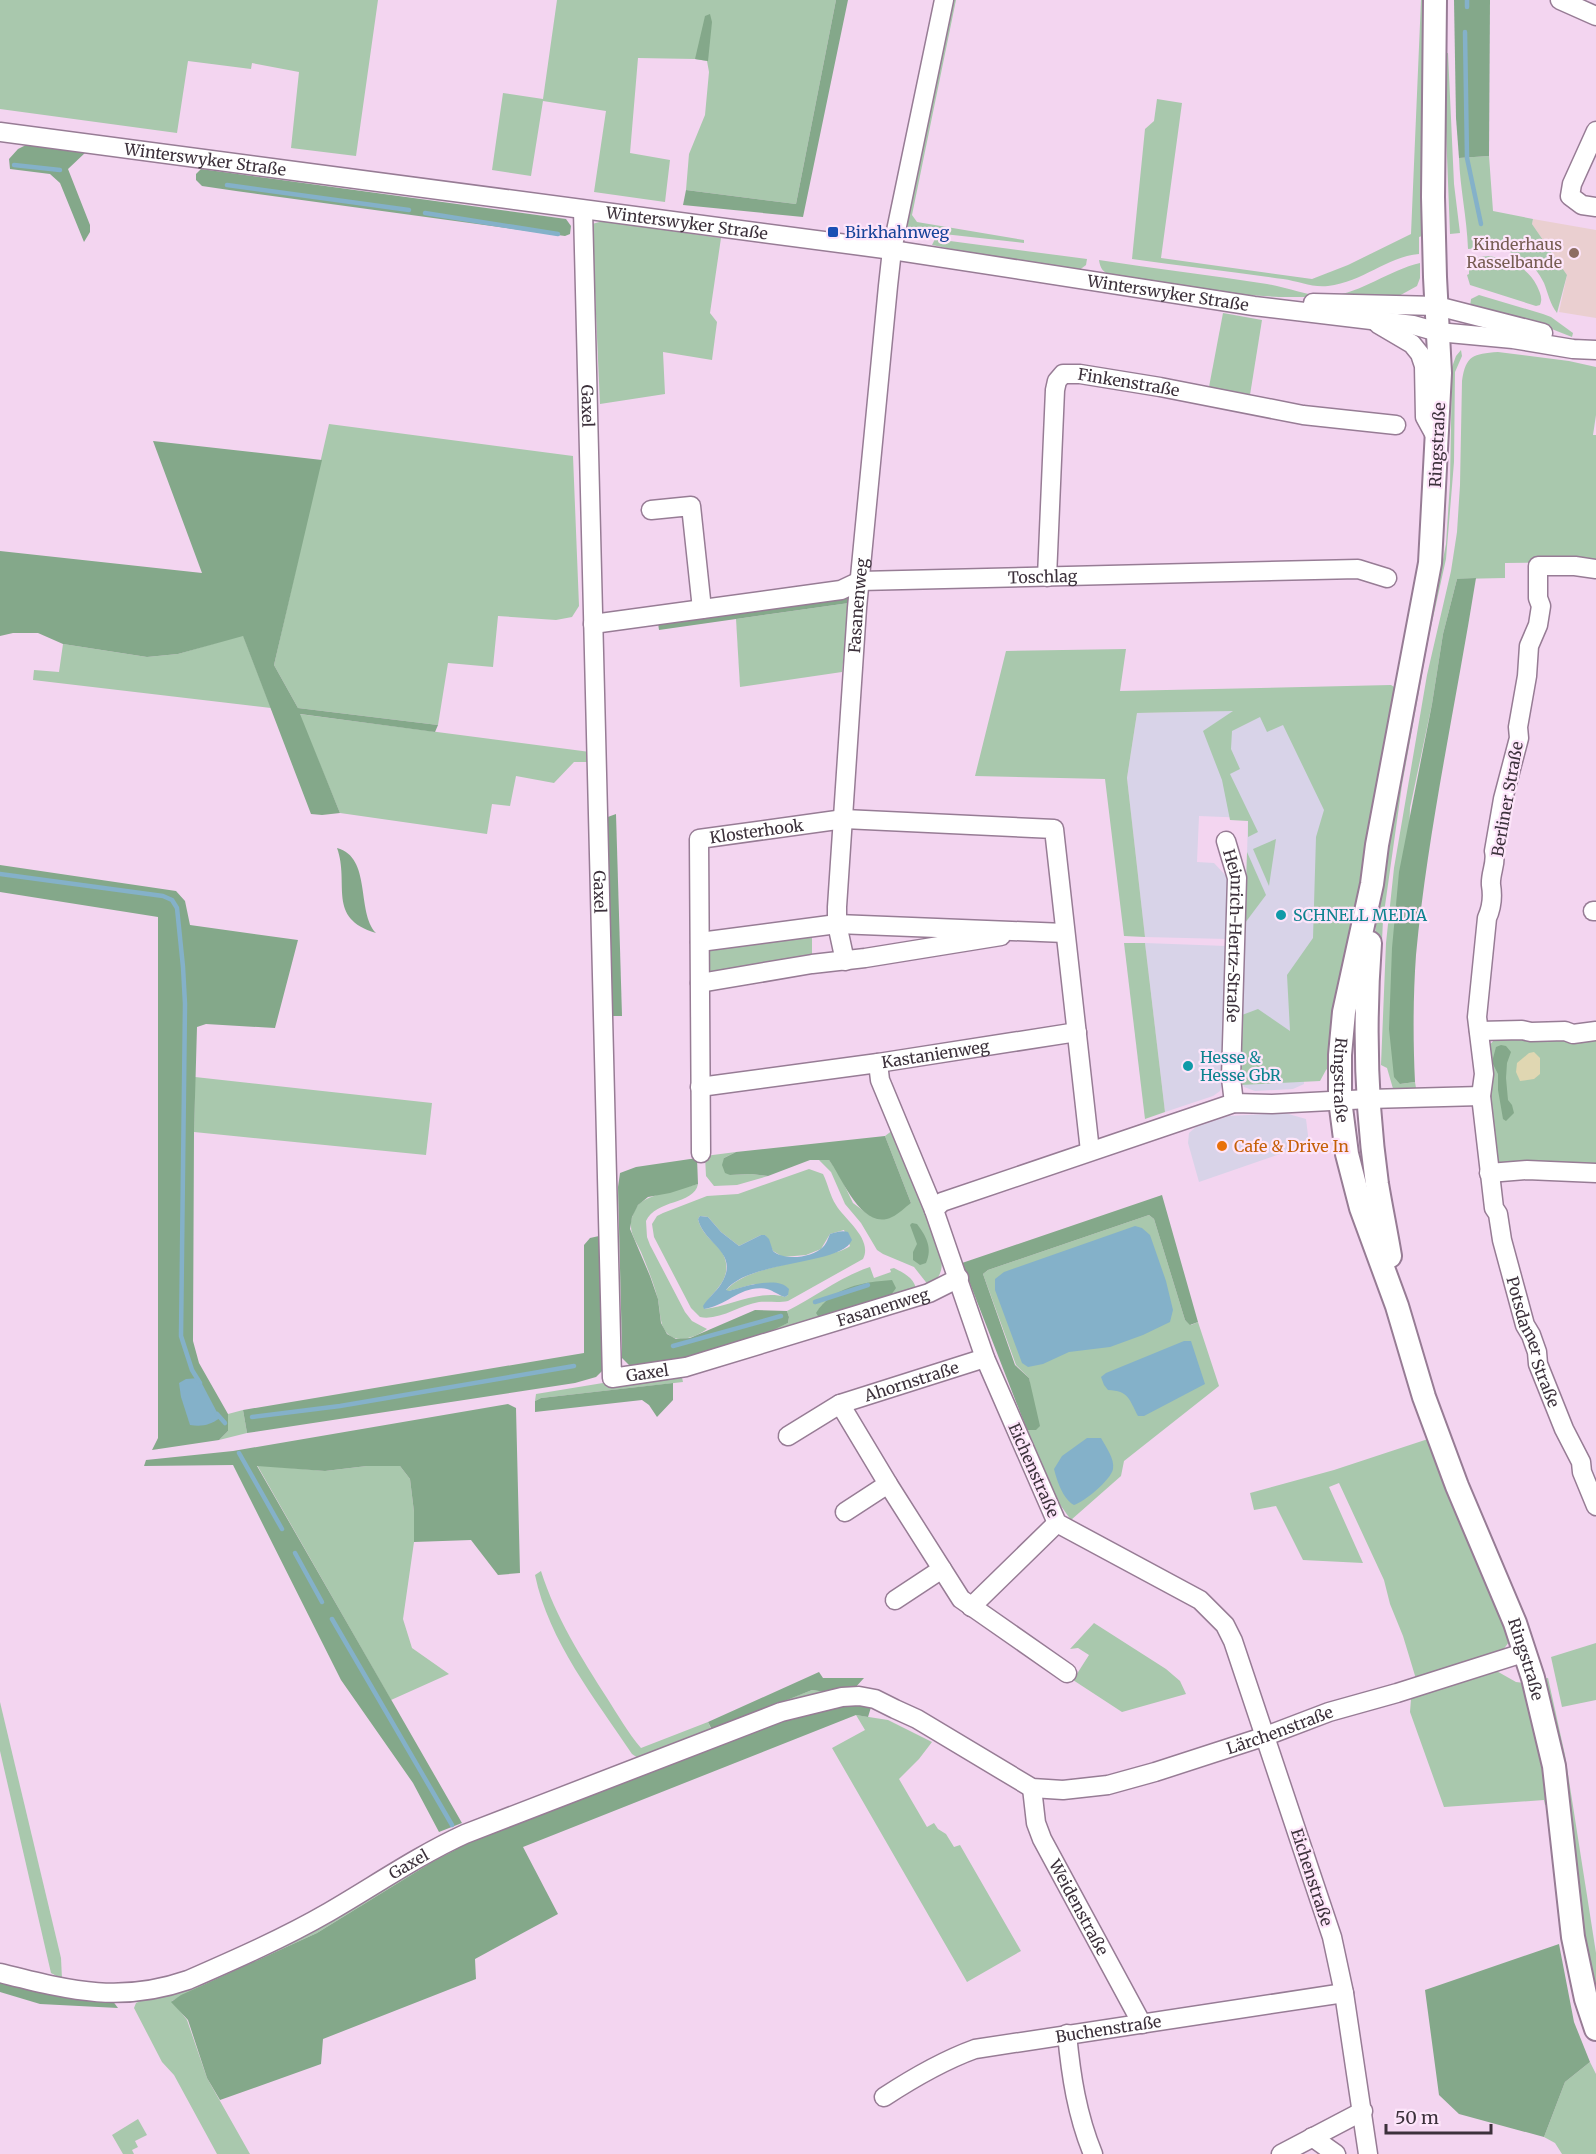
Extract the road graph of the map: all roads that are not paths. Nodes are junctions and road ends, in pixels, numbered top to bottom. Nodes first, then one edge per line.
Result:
1 (944, 0) edge
2 (1435, 0) edge
3 (1560, 0) edge
4 (1596, 16) edge
5 (1596, 131) edge
6 (0, 132) edge
7 (1596, 207) edge
8 (583, 210) junction
9 (892, 250) junction
10 (1230, 301) junction
11 (1437, 306) junction
12 (1374, 322) junction
13 (1438, 332) junction
14 (1592, 349) edge
15 (1396, 425) dead end
16 (1438, 441) junction
17 (651, 510) dead end
18 (1596, 569) edge
19 (1047, 577) junction
20 (1387, 578) dead end
21 (860, 581) junction
22 (702, 609) junction
23 (593, 624) junction
24 (844, 819) junction
25 (1226, 841) dead end
26 (1372, 884) junction
27 (837, 924) junction
28 (1033, 931) junction
29 (1065, 933) junction
30 (700, 942) junction
31 (845, 960) junction
32 (700, 983) junction
33 (1479, 1031) junction
34 (1596, 1031) edge
35 (1077, 1032) junction
36 (878, 1063) junction
37 (700, 1087) junction
38 (1481, 1096) junction
39 (1369, 1099) junction
40 (1340, 1100) junction
41 (1234, 1103) junction
42 (1090, 1151) junction
43 (701, 1153) dead end
44 (1489, 1173) junction
45 (1596, 1173) edge
46 (934, 1210) junction
47 (959, 1278) junction
48 (1397, 1306) junction
49 (803, 1331) joint
50 (985, 1358) junction
51 (840, 1404) junction
52 (788, 1436) dead end
53 (888, 1484) junction
54 (1596, 1506) edge
55 (845, 1512) dead end
56 (1057, 1523) junction
57 (942, 1569) junction
58 (895, 1600) dead end
59 (971, 1607) junction
60 (1526, 1652) junction
61 (1067, 1673) dead end
62 (1266, 1736) junction
63 (1032, 1788) junction
64 (0, 1973) edge
65 (1344, 1993) junction
66 (1142, 2024) junction
67 (1596, 2029) edge
68 (1067, 2034) junction
69 (884, 2097) dead end
70 (1363, 2111) junction
71 (1312, 2137) junction
72 (1093, 2154) edge
73 (1281, 2154) edge
74 (1336, 2154) edge
75 (1368, 2154) edge

1 - 9 street
2 - 11 main road, Ringstraße
3 - 4 street
5 - 7 street
6 - 8 street, Winterswyker Straße
8 - 9 street, Winterswyker Straße
8 - 23 street, Gaxel
9 - 10 street, Winterswyker Straße
9 - 21 street, Fasanenweg
10 - 11 street
10 - 12 street, Winterswyker Straße
11 - 13 main road, Ringstraße
11 - 14 street
12 - 13 street, Winterswyker Straße
12 - 16 street, Winterswyker Straße
13 - 14 street, Winterswyker Straße
13 - 16 main road, Ringstraße
15 - 19 street, Finkenstraße
16 - 26 main road, Ringstraße
17 - 22 street
18 - 33 street, Berliner Straße
19 - 20 street, Toschlag
19 - 21 street, Toschlag
21 - 22 street, Toschlag
21 - 24 street, Fasanenweg
22 - 23 street, Toschlag
23 - 49 street, Gaxel
24 - 27 street, Fasanenweg
24 - 29 street
24 - 30 street, Klosterhook
25 - 41 street, Heinrich-Hertz-Straße
26 - 39 main road, Ringstraße
26 - 40 main road, Ringstraße
27 - 28 street
27 - 30 street
27 - 31 street, Fasanenweg
28 - 29 street
28 - 31 street
29 - 35 street
30 - 32 street, Klosterhook
31 - 32 street
32 - 37 street, Klosterhook
33 - 34 street
33 - 38 street, Berliner Straße
35 - 36 street, Kastanienweg
35 - 42 street
36 - 37 street
36 - 46 street, Kastanienweg
37 - 43 street, Klosterhook
38 - 39 street
38 - 44 street, Potsdamer Straße
39 - 40 street
39 - 48 main road, Ringstraße
40 - 41 street
40 - 48 main road, Ringstraße
41 - 42 street
42 - 46 street
44 - 45 street
44 - 54 street, Potsdamer Straße
46 - 47 street, Eichenstraße
47 - 49 street, Fasanenweg
47 - 50 street, Eichenstraße
48 - 60 main road, Ringstraße
50 - 51 street, Ahornstraße
50 - 56 street, Eichenstraße
51 - 52 street, Ahornstraße
51 - 53 street
53 - 55 street
53 - 57 street
56 - 59 street
56 - 62 street, Eichenstraße
57 - 58 street
57 - 59 street
59 - 61 street
60 - 62 street, Lärchenstraße
60 - 67 main road, Ringstraße
62 - 63 street, Lärchenstraße
62 - 65 street, Eichenstraße
63 - 64 street, Gaxel
63 - 66 street, Weidenstraße
65 - 66 street, Buchenstraße
65 - 70 street, Eichenstraße
66 - 68 street, Buchenstraße
68 - 69 street, Buchenstraße
68 - 72 street
70 - 71 street
70 - 75 street, Eichenstraße
71 - 73 street
71 - 74 street

